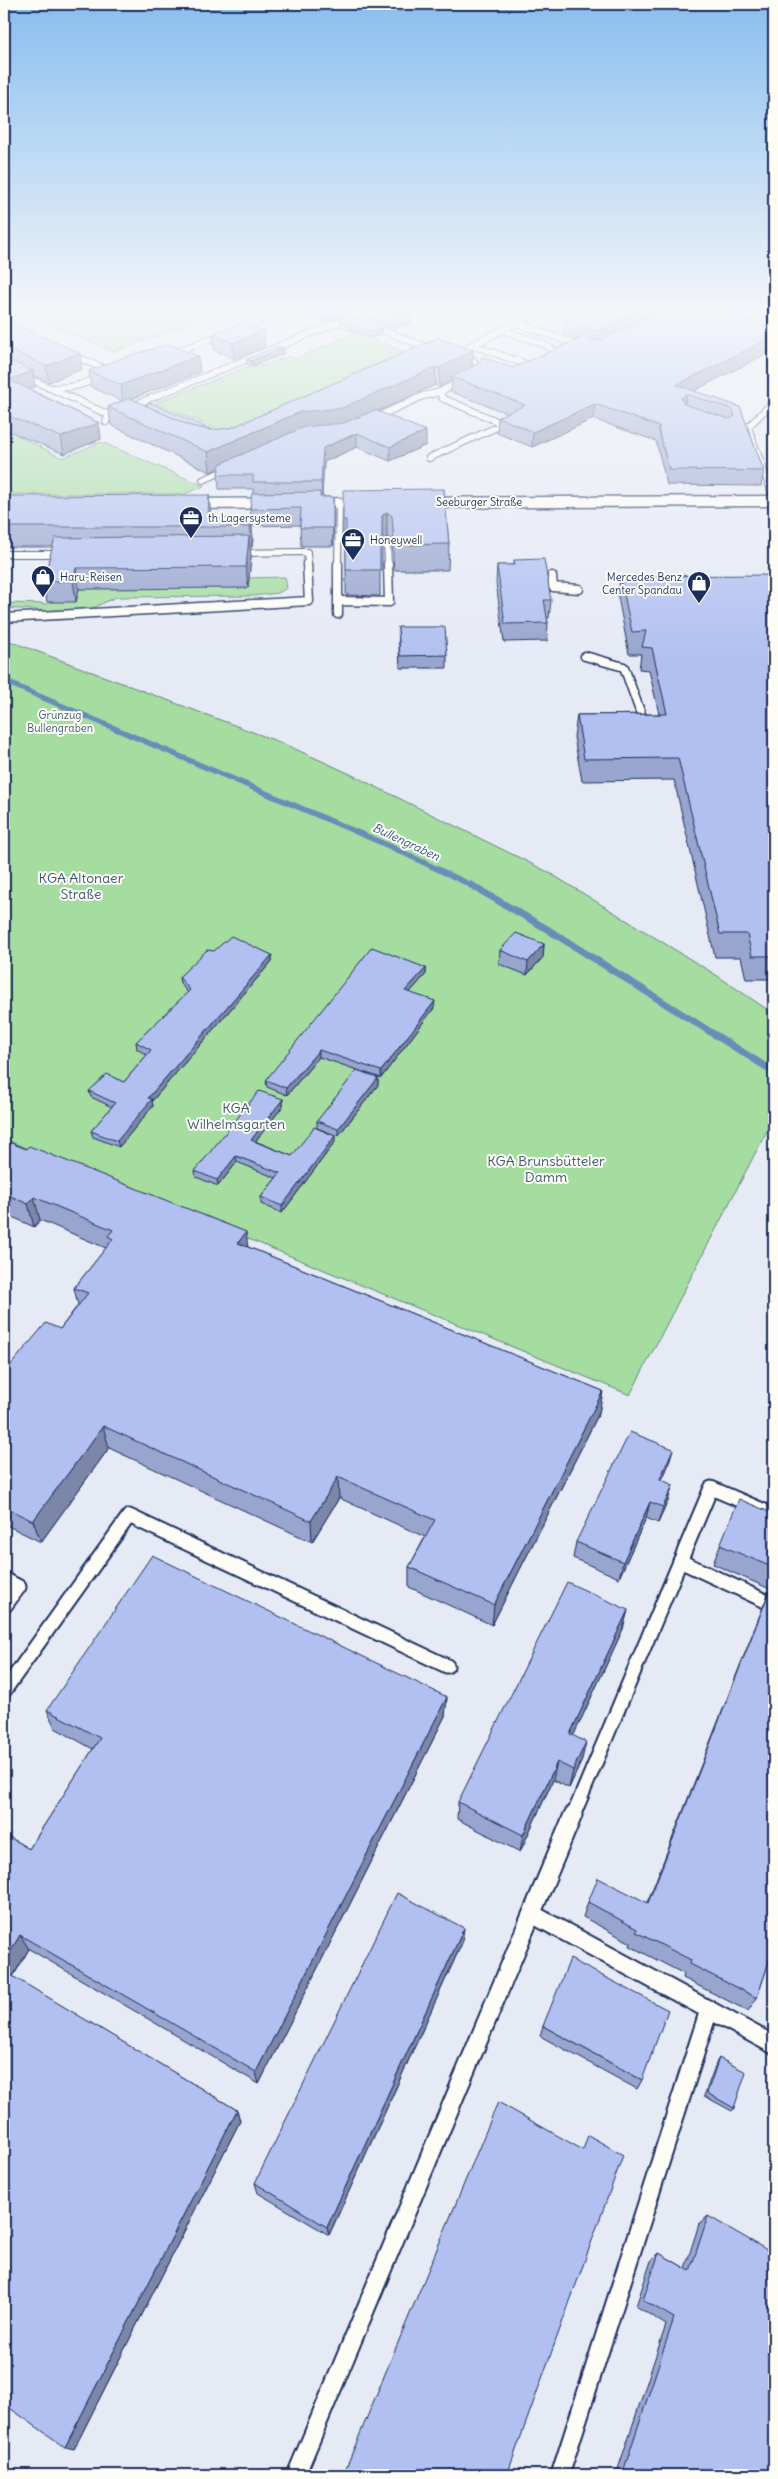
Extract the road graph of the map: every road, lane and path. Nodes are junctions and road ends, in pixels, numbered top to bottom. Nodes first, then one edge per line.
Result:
1 (495, 428) edge
2 (748, 428) edge
3 (429, 458) dead end
4 (236, 466) edge
5 (203, 480) dead end
6 (774, 500) edge
7 (339, 503) junction
8 (156, 504) edge
9 (387, 542) dead end
10 (229, 553) edge
11 (4, 554) edge
12 (72, 554) edge
13 (552, 576) dead end
14 (579, 589) dead end
15 (339, 601) junction
16 (338, 614) dead end
17 (4, 618) edge
18 (585, 656) dead end
19 (638, 731) edge
20 (774, 1515) edge
21 (680, 1561) junction
22 (4, 1579) edge
23 (774, 1605) edge
24 (4, 1607) edge
25 (447, 1666) dead end
26 (4, 1691) edge
27 (532, 1914) junction
28 (709, 2010) junction
29 (774, 2045) edge
30 (296, 2475) edge
31 (560, 2475) edge

1 - 3 lane
2 - 6 lane
4 - 5 lane
6 - 7 street, Seeburger Straße
7 - 8 street, Seeburger Straße
7 - 15 lane
9 - 15 lane
10 - 17 lane
11 - 12 lane
13 - 14 lane
15 - 16 lane
18 - 19 lane
20 - 21 lane
21 - 23 lane
21 - 27 lane
22 - 24 lane
25 - 26 lane
27 - 28 lane
27 - 30 lane
28 - 29 lane
28 - 31 lane

